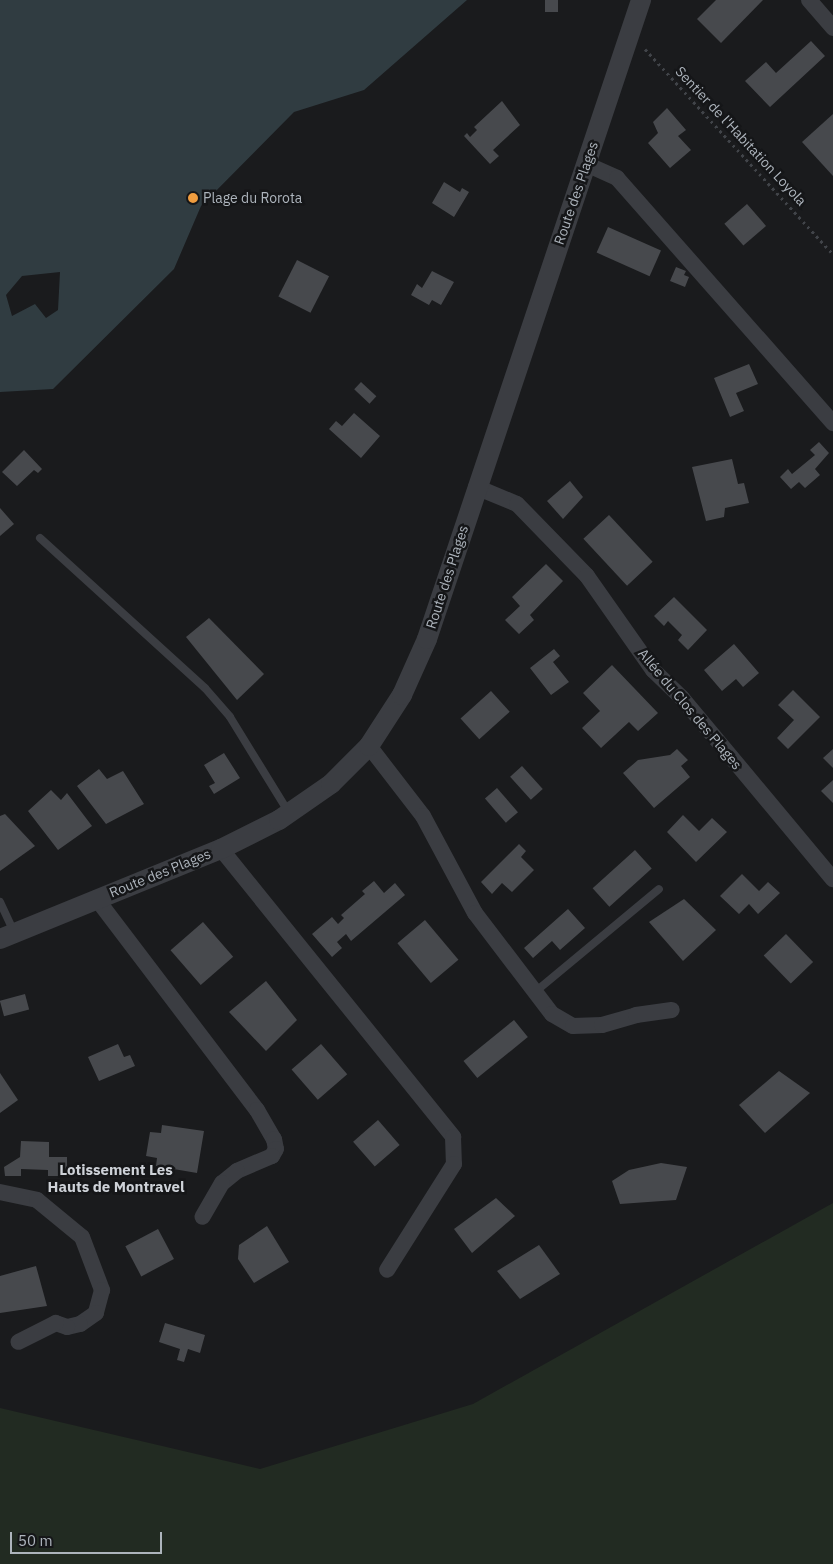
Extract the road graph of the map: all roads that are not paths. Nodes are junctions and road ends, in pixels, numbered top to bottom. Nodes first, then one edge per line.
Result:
1 (641, 0) edge
2 (809, 0) edge
3 (833, 28) edge
4 (586, 164) junction
5 (833, 423) edge
6 (476, 487) junction
7 (40, 538) dead end
8 (369, 746) junction
9 (289, 813) junction
10 (221, 849) junction
11 (833, 879) edge
12 (659, 889) dead end
13 (96, 898) junction
14 (0, 902) edge
15 (7, 937) edge
16 (535, 992) junction
17 (672, 1010) dead end
18 (0, 1192) edge
19 (202, 1217) dead end
20 (387, 1270) dead end
21 (18, 1342) dead end

1 - 4 street, Route des Plages
2 - 3 street
4 - 5 street
4 - 6 street, Route des Plages
6 - 8 street, Route des Plages
6 - 11 street, Allée du Clos des Plages
7 - 9 lane
8 - 9 street, Route des Plages
8 - 16 street
9 - 10 street, Route des Plages
10 - 13 street, Route des Plages
10 - 20 street
12 - 16 lane
13 - 15 street, Route des Plages
13 - 19 street
14 - 15 lane
16 - 17 street
18 - 21 street

